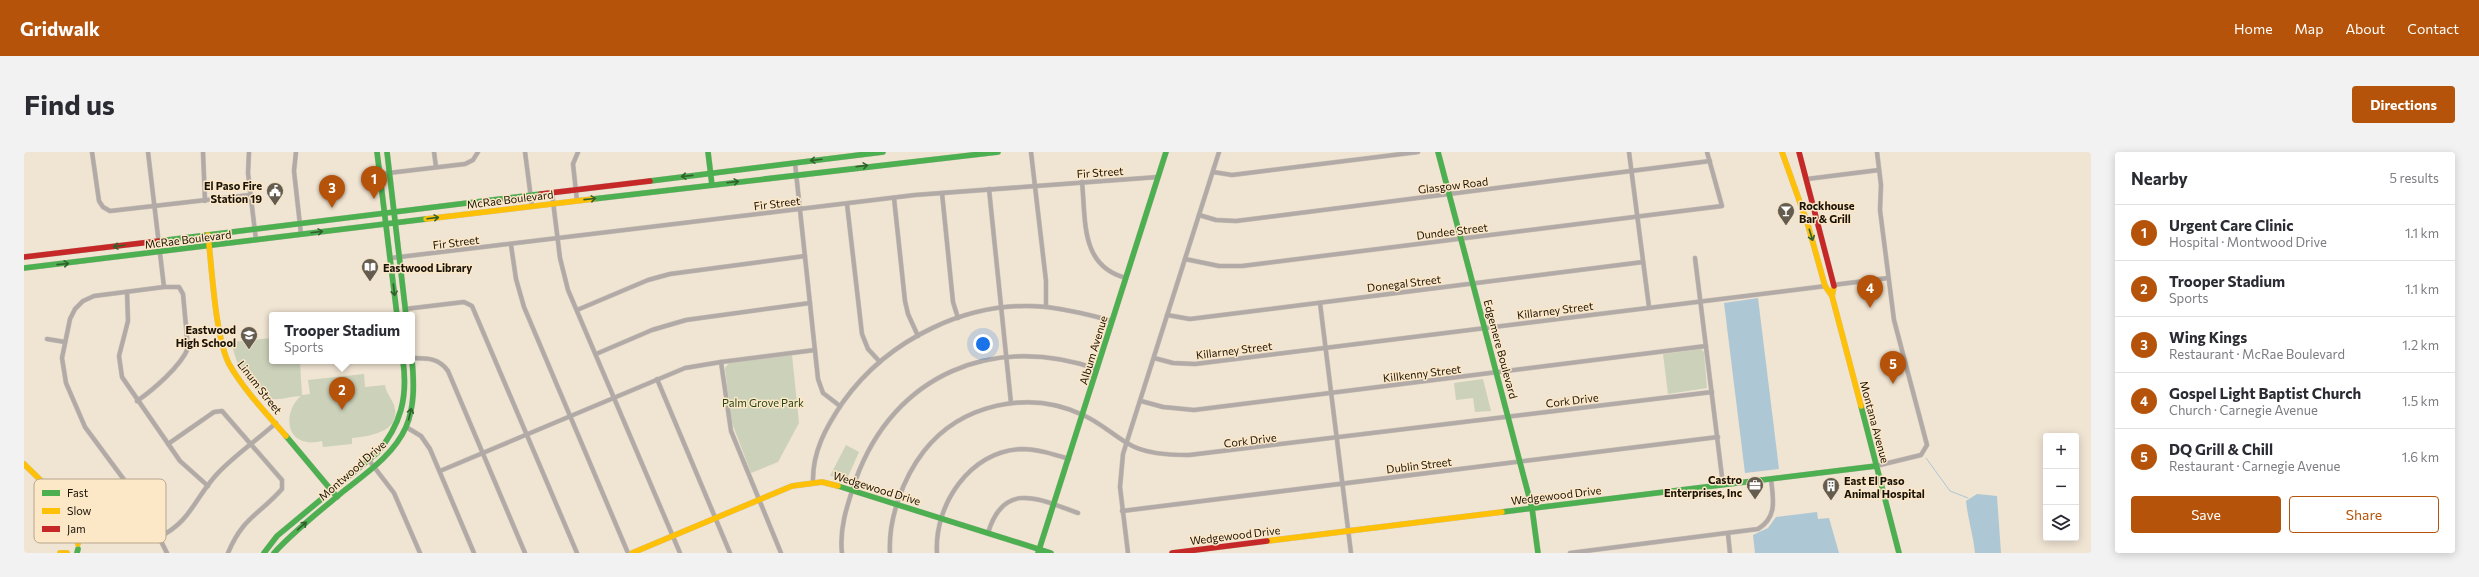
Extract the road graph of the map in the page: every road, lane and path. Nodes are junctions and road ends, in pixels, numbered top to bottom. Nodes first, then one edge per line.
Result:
1 (92, 152) edge
2 (148, 152) edge
3 (203, 152) edge
4 (249, 152) edge
5 (296, 152) edge
6 (377, 152) edge
7 (387, 152) edge
8 (434, 152) edge
9 (478, 152) edge
10 (526, 152) edge
11 (578, 152) edge
12 (708, 152) edge
13 (883, 152) edge
14 (998, 152) edge
15 (1032, 152) edge
16 (1166, 152) edge
17 (1219, 152) edge
18 (1418, 152) edge
19 (1438, 152) edge
20 (1629, 152) edge
21 (1707, 152) edge
22 (1782, 152) edge
23 (1799, 152) edge
24 (1877, 152) edge
25 (932, 155) edge
26 (1710, 161) junction
27 (795, 163) junction
28 (436, 167) junction
29 (1879, 170) junction
30 (1632, 171) junction
31 (389, 172) junction
32 (1213, 172) junction
33 (710, 173) junction
34 (380, 174) junction
35 (797, 174) junction
36 (1158, 177) junction
37 (1807, 179) junction
38 (1082, 182) junction
39 (712, 185) junction
40 (1035, 185) junction
41 (989, 189) junction
42 (576, 190) junction
43 (552, 192) junction
44 (942, 193) junction
45 (1449, 194) junction
46 (250, 195) junction
47 (530, 195) junction
48 (894, 198) junction
49 (205, 201) junction
50 (577, 201) junction
51 (554, 204) junction
52 (847, 204) junction
53 (532, 206) junction
54 (154, 208) junction
55 (800, 210) junction
56 (394, 212) junction
57 (385, 214) junction
58 (1199, 215) junction
59 (1638, 216) junction
60 (344, 219) junction
61 (395, 223) junction
62 (300, 224) junction
63 (386, 224) junction
64 (279, 226) junction
65 (345, 229) junction
66 (254, 230) junction
67 (301, 234) junction
68 (208, 235) junction
69 (280, 237) junction
70 (558, 239) junction
71 (1461, 239) junction
72 (256, 240) junction
73 (158, 241) junction
74 (511, 245) junction
75 (209, 246) junction
76 (159, 252) junction
77 (805, 256) junction
78 (24, 257) edge
79 (400, 257) junction
80 (391, 258) junction
81 (1696, 258) dead end
82 (1185, 259) junction
83 (1643, 262) junction
84 (24, 268) edge
85 (1126, 278) junction
86 (1888, 278) junction
87 (1473, 284) junction
88 (1834, 285) junction
89 (1825, 286) junction
90 (164, 287) junction
91 (127, 292) junction
92 (1832, 296) junction
93 (1701, 301) junction
94 (1320, 303) junction
95 (810, 304) junction
96 (1046, 307) junction
97 (1649, 307) junction
98 (1001, 308) junction
99 (577, 310) junction
100 (398, 312) edge
101 (406, 312) edge
102 (1167, 315) junction
103 (958, 318) junction
104 (1112, 321) junction
105 (1485, 328) junction
106 (918, 336) junction
107 (47, 339) dead end
108 (65, 342) junction
109 (1706, 346) junction
110 (1325, 348) junction
111 (815, 350) junction
112 (596, 354) junction
113 (1006, 357) junction
114 (1154, 358) junction
115 (415, 359) edge
116 (721, 362) junction
117 (880, 362) junction
118 (403, 364) edge
119 (412, 364) edge
120 (1097, 369) junction
121 (1496, 372) junction
122 (657, 380) junction
123 (1712, 392) junction
124 (1331, 393) junction
125 (614, 398) junction
126 (137, 400) junction
127 (1141, 401) junction
128 (1011, 403) junction
129 (840, 406) junction
130 (1083, 414) junction
131 (571, 416) junction
132 (1508, 417) junction
133 (276, 423) junction
134 (406, 427) junction
135 (527, 434) junction
136 (1718, 437) junction
137 (1336, 438) junction
138 (1127, 443) junction
139 (168, 444) junction
140 (252, 444) junction
141 (483, 453) junction
142 (368, 459) junction
143 (1069, 459) junction
144 (1520, 462) junction
145 (24, 464) edge
146 (374, 466) junction
147 (1876, 466) junction
148 (440, 471) junction
149 (39, 479) edge
150 (123, 479) edge
151 (1771, 479) junction
152 (813, 483) junction
153 (1342, 484) junction
154 (1723, 485) junction
155 (208, 486) junction
156 (332, 490) junction
157 (853, 490) junction
158 (337, 497) junction
159 (759, 499) junction
160 (898, 504) junction
161 (1054, 504) junction
162 (1532, 508) junction
163 (1122, 511) junction
164 (1078, 512) dead end
165 (715, 517) junction
166 (943, 519) junction
167 (1348, 531) junction
168 (166, 533) edge
169 (988, 533) junction
170 (1728, 534) junction
171 (672, 535) junction
172 (162, 543) edge
173 (1039, 551) edge
174 (60, 553) edge
175 (67, 553) edge
176 (167, 553) edge
177 (228, 553) edge
178 (264, 553) edge
179 (274, 553) edge
180 (420, 553) edge
181 (474, 553) edge
182 (525, 553) edge
183 (577, 553) edge
184 (628, 553) edge
185 (632, 553) edge
186 (680, 553) edge
187 (730, 553) edge
188 (781, 553) edge
189 (842, 553) edge
190 (890, 553) edge
191 (937, 553) edge
192 (1051, 553) edge
193 (1128, 553) edge
194 (1172, 553) edge
195 (1351, 553) edge
196 (1538, 553) edge
197 (1570, 553) edge
198 (1730, 553) edge
199 (1899, 553) edge

1 - 54 street
2 - 54 street
3 - 49 street
4 - 46 street
5 - 62 street
6 - 34 main road
7 - 31 main road
8 - 28 street
9 - 28 street
10 - 47 street
11 - 42 street
12 - 33 main road
13 -> 27 main road, McRae Boulevard
14 - 25 main road, McRae Boulevard
15 - 40 street
16 - 36 main road, Album Avenue
17 - 32 street
18 - 32 street
19 - 45 main road, Edgemere Boulevard
20 - 30 street
21 - 26 street
22 -> 89 main road, Montana Avenue
23 - 37 main road, Montana Avenue
24 - 29 street
35 -> 25 main road, McRae Boulevard
26 - 30 street, Glasgow Road
26 - 59 street, Dundee Street
27 - 33 main road, McRae Boulevard
27 - 35 street
28 - 31 street
29 - 37 street
29 - 86 street
30 - 45 street, Glasgow Road
30 - 59 street
31 - 34 street
31 - 56 main road
32 - 58 street
33 - 39 main road
33 -> 42 main road, McRae Boulevard
34 - 57 main road
39 -> 35 main road, McRae Boulevard
35 - 55 street
36 - 38 street, Fir Street
36 - 85 main road, Album Avenue
37 - 88 main road, Montana Avenue
38 - 40 street, Fir Street
38 - 85 street
50 -> 39 main road, McRae Boulevard
40 - 41 street, Fir Street
40 - 96 street
41 - 44 street, Fir Street
41 - 98 street
42 - 43 main road, McRae Boulevard
42 - 50 street
43 - 47 main road, McRae Boulevard
43 - 51 street
44 - 48 street, Fir Street
44 - 103 street
45 - 58 street, Glasgow Road
45 - 71 main road, Edgemere Boulevard
46 - 49 street
46 - 66 street
47 - 53 street
47 - 56 main road, McRae Boulevard
48 - 52 street, Fir Street
48 - 106 street
49 - 54 street
50 - 51 main road, McRae Boulevard
51 - 53 main road, McRae Boulevard
51 - 70 street
52 - 55 street, Fir Street
52 - 117 street
61 -> 53 main road, McRae Boulevard
54 - 73 street
55 - 70 street, Fir Street
55 - 77 street
56 - 57 main road, McRae Boulevard
56 - 61 main road
57 - 60 main road, McRae Boulevard
57 - 63 main road
58 - 82 street
59 - 71 street, Dundee Street
59 - 83 street
60 - 62 main road, McRae Boulevard
60 - 65 main road
61 - 63 main road, McRae Boulevard
61 - 79 main road
62 - 64 main road, McRae Boulevard
62 - 67 street
63 - 65 main road, McRae Boulevard
63 - 80 main road
64 - 66 main road, McRae Boulevard
64 - 69 main road
67 -> 65 main road, McRae Boulevard
66 - 68 main road, McRae Boulevard
66 - 72 street
67 - 69 main road, McRae Boulevard
68 - 73 main road, McRae Boulevard
68 - 75 main road, Linum Street
69 - 72 main road, McRae Boulevard
70 - 74 street, Fir Street
70 - 99 street
71 - 82 street, Dundee Street
71 - 87 main road, Edgemere Boulevard
72 - 75 main road, McRae Boulevard
73 - 76 street
73 -> 78 main road, McRae Boulevard
74 - 79 street, Fir Street
74 - 131 street
75 - 76 main road, McRae Boulevard
75 - 133 main road, Linum Street
84 -> 76 main road, McRae Boulevard
76 - 90 street
77 - 95 street
77 - 99 street
79 - 80 street, Fir Street
79 - 101 main road
80 -> 100 main road
81 - 93 street
82 - 102 street
83 - 87 street, Donegal Street
83 - 97 street
85 - 104 main road, Album Avenue
86 - 88 street, Killarney Street
86 - 147 street, Wedgewood Drive
87 - 94 street, Donegal Street
87 - 105 main road, Edgemere Boulevard
88 - 89 street, Killarney Street
88 - 92 main road, Montana Avenue
89 - 92 main road, Montana Avenue
89 - 93 street, Killarney Street
90 - 91 street
90 - 126 street
91 - 108 street
91 - 126 street
92 - 147 main road, Montana Avenue
93 - 97 street, Killarney Street
93 - 109 street
94 - 102 street, Donegal Street
94 - 110 street
95 - 111 street
95 - 112 street
96 - 98 street
96 - 104 street
97 - 105 street, Killarney Street
98 - 103 street
98 - 113 street
99 - 112 street
101 - 135 street
102 - 114 street
103 - 106 street
104 - 120 main road, Album Avenue
105 - 110 street, Killarney Street
105 - 121 main road, Edgemere Boulevard
106 - 117 street
107 - 108 street
108 - 150 street
109 - 121 street, Killkenny Street
109 - 123 street
110 - 114 street, Killarney Street
110 - 124 street
111 - 116 street
111 - 129 street
112 - 125 street
113 - 120 street
113 - 128 street
113 - 157 street
114 - 127 street
115 - 141 street
116 - 122 street
116 - 159 street
117 - 129 street
118 - 142 main road, Montwood Drive
134 -> 119 main road, Montwood Drive
120 - 130 main road, Album Avenue
121 - 124 street, Killkenny Street
121 - 132 main road, Edgemere Boulevard
122 - 125 street
122 - 165 street
123 - 132 street, Cork Drive
123 - 136 street
124 - 127 street, Killkenny Street
124 - 137 street
125 - 131 street
125 - 171 street
126 - 139 street
127 - 138 street
128 - 130 street, Cork Drive
128 - 160 street, Cork Drive
129 - 152 street
130 - 138 street, Cork Drive
130 - 143 main road, Album Avenue
131 - 135 street
131 - 184 street
132 - 137 street, Cork Drive
132 - 144 main road, Edgemere Boulevard
133 - 140 street
133 - 156 main road, Linum Street
134 - 146 main road, Montwood Drive
134 - 148 street
135 - 141 street
135 - 183 street
136 - 144 street, Dublin Street
136 - 154 street
137 - 138 street, Cork Drive
137 - 153 street
138 - 163 street
139 - 140 street
139 - 155 street
140 - 155 street
140 - 177 street
141 - 148 street
141 - 182 street
142 - 146 street
142 - 156 main road, Montwood Drive
143 - 161 main road, Album Avenue
143 - 166 street
144 - 153 street, Dublin Street
144 - 162 main road, Edgemere Boulevard
145 - 149 main road
146 - 158 main road, Montwood Drive
146 - 180 street
147 - 151 main road, Wedgewood Drive
147 - 199 main road, Montana Avenue
148 - 181 street
151 - 154 main road, Wedgewood Drive
151 - 170 street
152 - 157 main road, Wedgewood Drive
152 - 159 main road, Wedgewood Drive
153 - 163 street, Dublin Street
153 - 167 street
154 - 162 main road, Wedgewood Drive
155 - 168 street
156 - 158 main road, Linum Street
156 - 178 main road, Montwood Drive
157 - 160 main road, Wedgewood Drive
157 - 189 street
179 -> 158 main road, Montwood Drive
159 - 165 main road, Wedgewood Drive
159 - 188 street
160 - 166 main road, Wedgewood Drive
160 - 190 street, Cork Drive
161 - 164 street
161 - 169 street
161 - 173 main road, Album Avenue
162 - 167 main road, Wedgewood Drive
162 - 196 main road, Edgemere Boulevard
163 - 193 street
165 - 171 main road, Wedgewood Drive
165 - 187 street
166 - 169 main road, Wedgewood Drive
166 - 191 street
167 - 194 main road, Wedgewood Drive
167 - 195 street
169 - 173 main road, Wedgewood Drive
170 - 197 street
170 - 198 street
171 - 185 main road, Wedgewood Drive
171 - 186 street
172 - 176 street
173 - 192 main road, Wedgewood Drive
174 - 175 main road

